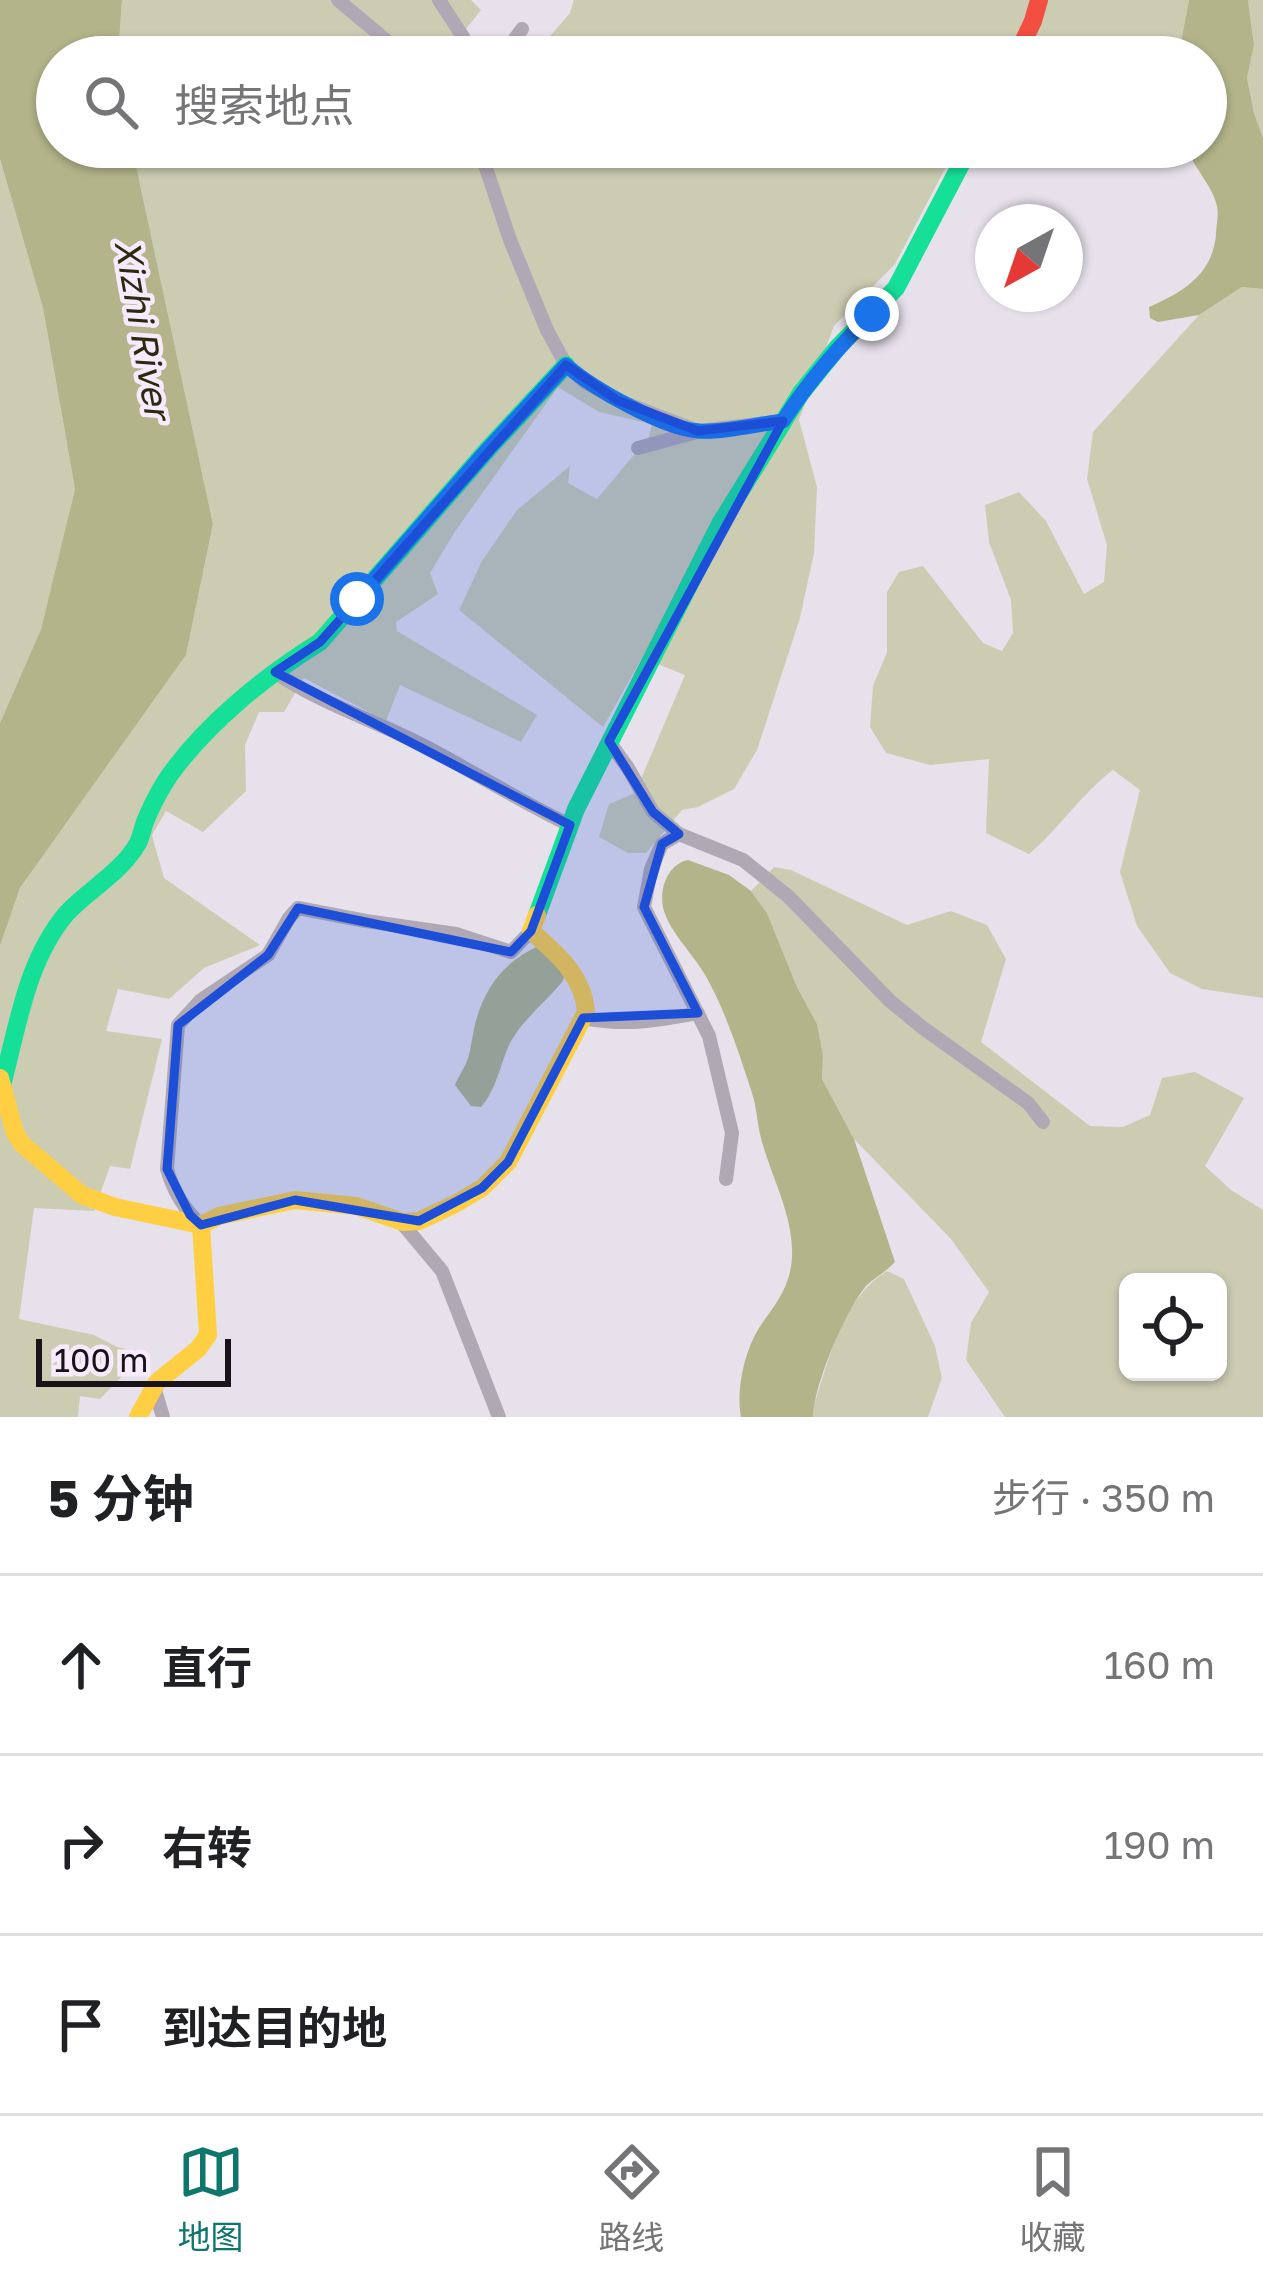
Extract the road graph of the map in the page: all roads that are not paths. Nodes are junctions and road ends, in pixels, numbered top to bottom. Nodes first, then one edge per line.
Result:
1 (338, 0) edge
2 (439, 0) edge
3 (1039, 0) edge
4 (522, 28) dead end
5 (381, 36) edge
6 (462, 36) edge
7 (516, 36) edge
8 (1026, 36) edge
9 (488, 168) edge
10 (959, 168) edge
11 (566, 365) junction
12 (783, 421) junction
13 (698, 431) junction
14 (638, 448) dead end
15 (275, 671) junction
16 (609, 742) junction
17 (570, 824) junction
18 (679, 833) junction
19 (531, 931) junction
20 (698, 1013) junction
21 (583, 1018) junction
22 (1, 1081) edge
23 (1043, 1122) dead end
24 (726, 1179) dead end
25 (401, 1222) junction
26 (201, 1225) junction
27 (154, 1387) junction
28 (138, 1417) edge
29 (163, 1417) edge
30 (500, 1417) edge

1 - 5 street
2 - 6 street
3 - 8 street
4 - 7 street
9 - 11 street
10 - 12 street
11 - 13 street
11 - 15 street
12 - 13 street
12 - 16 street
13 - 14 street
15 - 17 street
15 - 22 street
16 - 17 street
16 - 18 street
17 - 19 street
18 - 20 street
18 - 23 street
19 - 21 street
19 - 26 street
20 - 21 street
20 - 24 street
21 - 25 street
22 - 26 street
25 - 26 street
25 - 30 street
26 - 27 street
27 - 28 street
27 - 29 street

